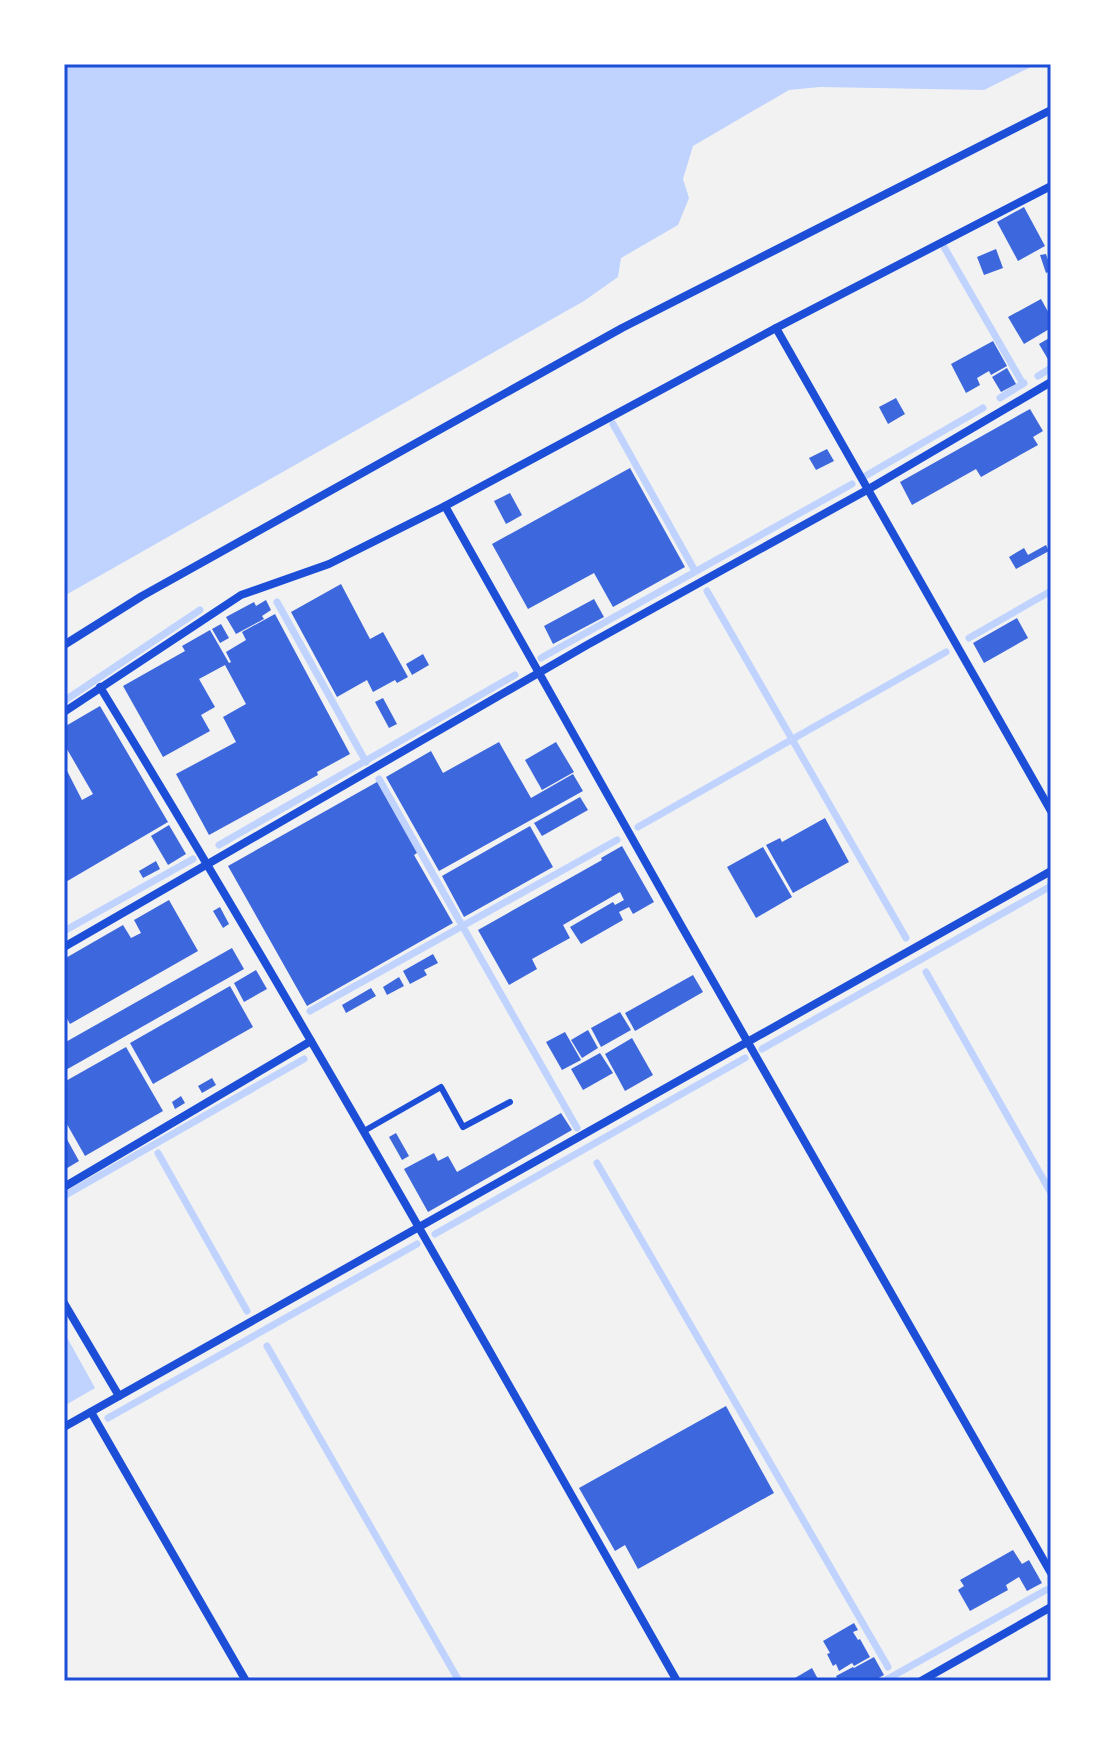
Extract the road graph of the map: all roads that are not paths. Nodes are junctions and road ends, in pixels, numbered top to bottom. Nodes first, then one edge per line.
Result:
1 (1051, 110) edge
2 (1051, 186) edge
3 (776, 328) junction
4 (1051, 382) edge
5 (867, 490) junction
6 (445, 506) junction
7 (64, 645) edge
8 (538, 673) junction
9 (100, 687) junction
10 (64, 712) edge
11 (1051, 811) edge
12 (208, 865) junction
13 (1051, 871) edge
14 (64, 947) edge
15 (311, 1041) junction
16 (747, 1042) junction
17 (510, 1102) dead end
18 (364, 1131) junction
19 (64, 1187) edge
20 (419, 1226) junction
21 (64, 1303) edge
22 (119, 1396) junction
23 (91, 1412) junction
24 (64, 1427) edge
25 (1051, 1573) edge
26 (1051, 1607) edge
27 (246, 1681) edge
28 (677, 1681) edge
29 (921, 1681) edge

1 - 7 street
2 - 3 street
3 - 5 street
3 - 6 street
4 - 5 street
5 - 8 street
5 - 11 street
6 - 8 street
6 - 9 street
8 - 12 street
8 - 16 street
9 - 10 street
9 - 12 street
12 - 14 street
12 - 15 street
13 - 16 street
15 - 18 street
15 - 19 street
16 - 20 street
16 - 25 street
17 - 18 lane
18 - 20 street
20 - 22 street
20 - 28 street
21 - 22 street
22 - 23 street
23 - 24 street
23 - 27 street
26 - 29 street

